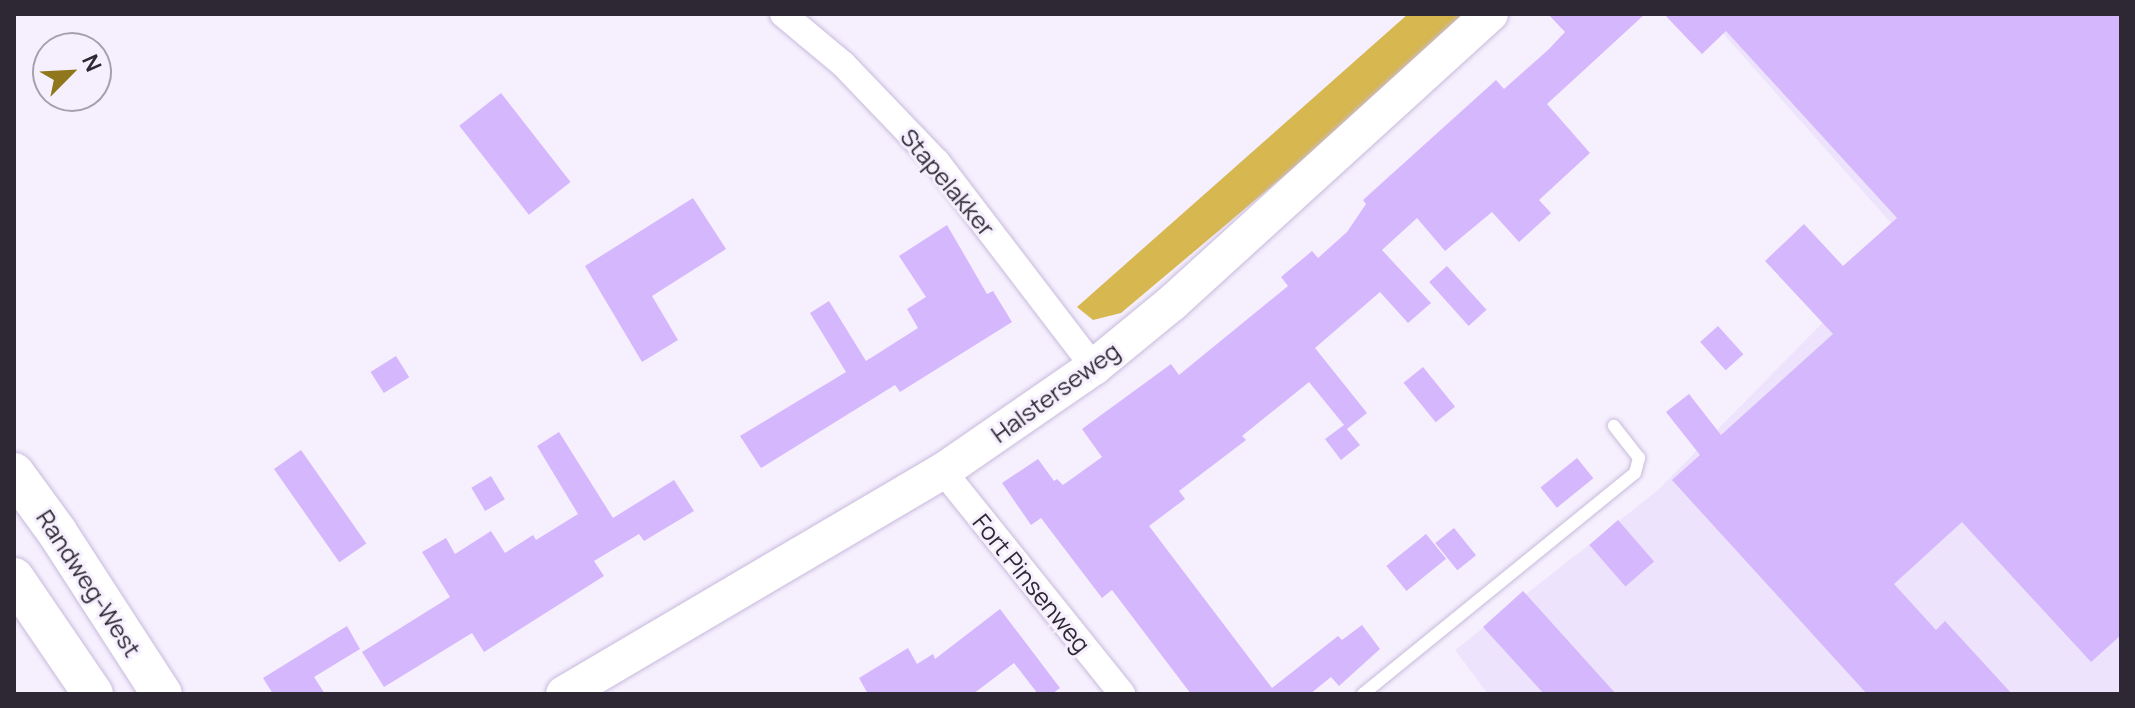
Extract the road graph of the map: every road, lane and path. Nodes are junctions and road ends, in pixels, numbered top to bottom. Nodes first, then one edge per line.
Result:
1 (783, 14) edge
2 (1490, 14) edge
3 (1094, 367) junction
4 (1614, 426) dead end
5 (943, 471) junction
6 (14, 473) edge
7 (14, 578) edge
8 (93, 694) edge
9 (162, 694) edge
10 (564, 694) edge
11 (1122, 694) edge
12 (1363, 694) edge

1 - 3 street, Stapelakker
2 - 3 main road, Halsterseweg
3 - 5 main road, Halsterseweg
4 - 12 lane
5 - 10 main road, Halsterseweg
5 - 11 street, Fort Pinsenweg
6 - 9 main road, Randweg-West
7 - 8 main road

